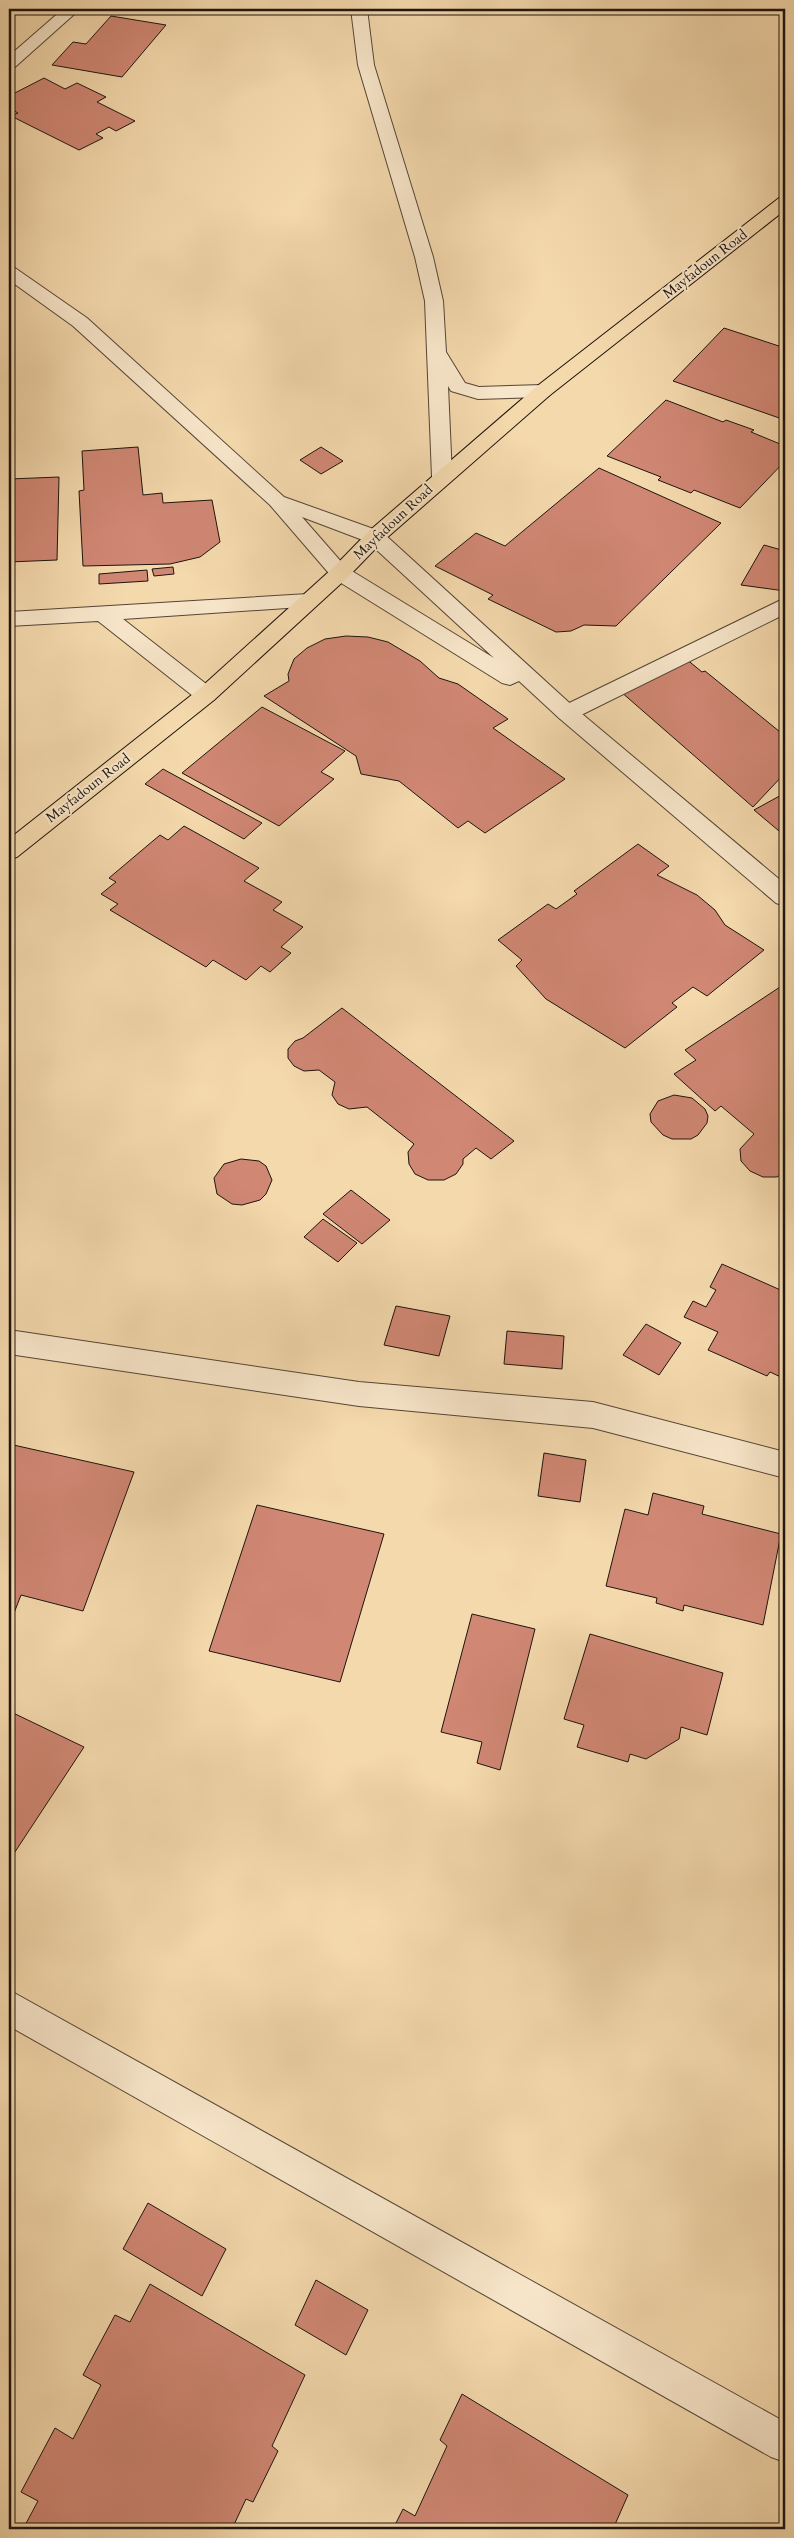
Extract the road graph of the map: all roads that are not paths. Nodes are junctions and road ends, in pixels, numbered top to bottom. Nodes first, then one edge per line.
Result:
1 (72, 9) edge
2 (359, 9) edge
3 (9, 64) edge
4 (785, 202) edge
5 (9, 272) edge
6 (437, 353) junction
7 (542, 391) junction
8 (442, 477) junction
9 (277, 501) junction
10 (375, 538) junction
11 (340, 573) junction
12 (308, 602) junction
13 (785, 606) edge
14 (103, 614) junction
15 (9, 619) edge
16 (206, 695) junction
17 (567, 713) junction
18 (9, 851) edge
19 (785, 897) edge
20 (9, 1342) edge
21 (785, 1465) edge
22 (9, 2006) edge
23 (785, 2443) edge

1 - 3 street
2 - 6 street
4 - 7 main road, Mayfadoun Road
5 - 9 street
6 - 7 street
6 - 8 street
7 - 8 main road, Mayfadoun Road
8 - 10 main road, Mayfadoun Road
9 - 10 street
9 - 11 street
10 - 11 main road, Mayfadoun Road
10 - 17 street
11 - 12 main road, Mayfadoun Road
11 - 17 street
12 - 14 street
12 - 16 main road, Mayfadoun Road
13 - 17 street
14 - 15 street
14 - 16 street
16 - 18 main road, Mayfadoun Road
17 - 19 street
20 - 21 street
22 - 23 street

